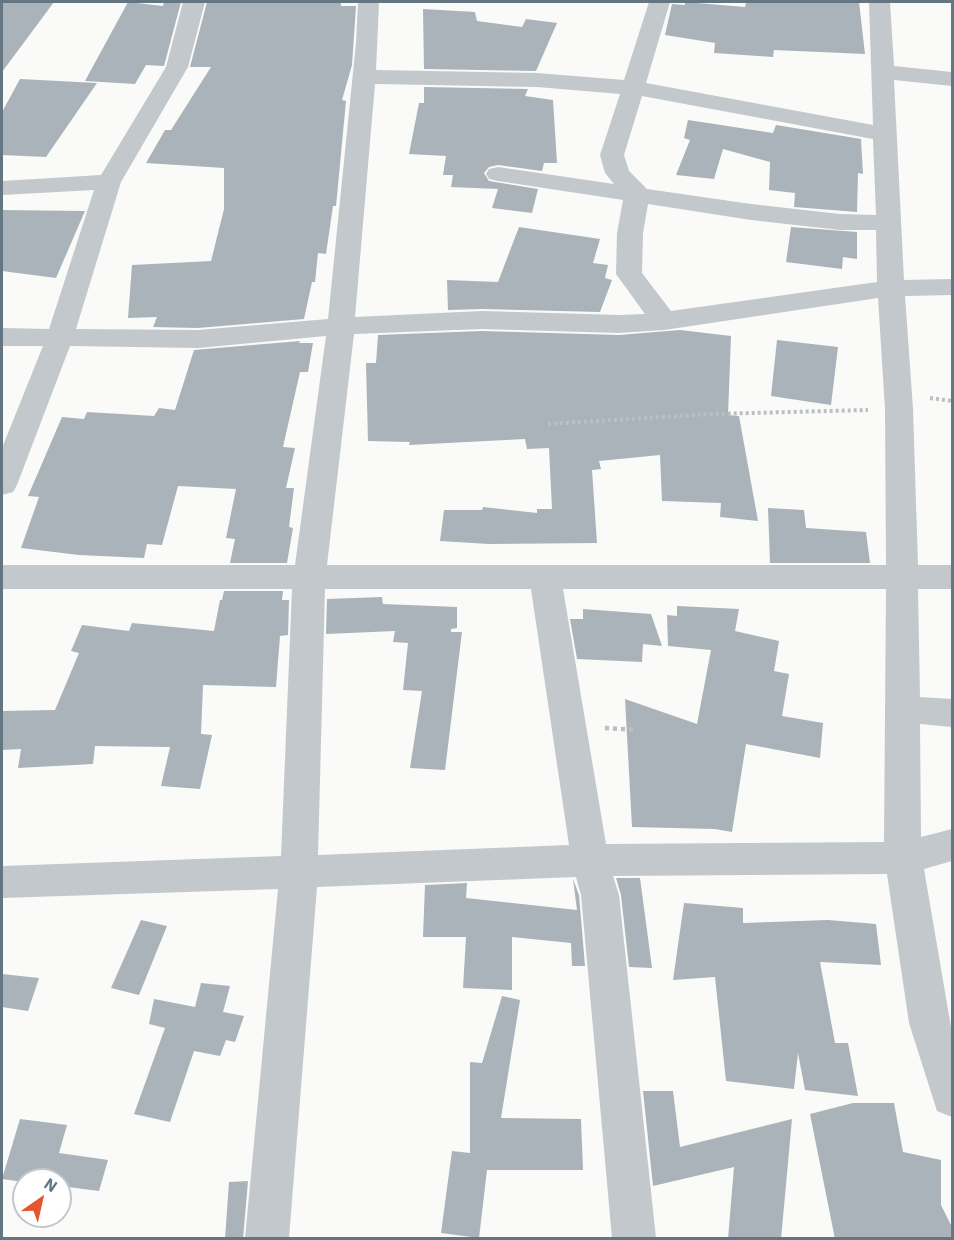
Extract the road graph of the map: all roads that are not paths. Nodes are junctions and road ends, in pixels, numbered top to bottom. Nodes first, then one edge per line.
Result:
1 (194, 2) edge
2 (369, 2) edge
3 (660, 2) edge
4 (880, 2) edge
5 (883, 68) junction
6 (364, 77) junction
7 (952, 79) edge
8 (634, 88) junction
9 (885, 134) junction
10 (498, 174) dead end
11 (109, 182) junction
12 (2, 188) edge
13 (637, 193) junction
14 (890, 223) junction
15 (952, 287) edge
16 (891, 288) junction
17 (664, 321) junction
18 (341, 326) junction
19 (2, 337) edge
20 (60, 338) junction
21 (2, 485) edge
22 (545, 576) junction
23 (2, 577) edge
24 (902, 577) junction
25 (952, 577) edge
26 (309, 578) junction
27 (902, 709) junction
28 (952, 713) edge
29 (952, 845) edge
30 (903, 858) junction
31 (590, 860) junction
32 (300, 872) junction
33 (2, 882) edge
34 (952, 1097) edge
35 (267, 1239) edge
36 (634, 1239) edge

1 - 11 street
2 - 6 street
3 - 8 street
4 - 5 street
5 - 7 street
5 - 9 street
6 - 8 street
6 - 18 street
8 - 9 street
8 - 13 street
9 - 14 street
10 - 13 street
11 - 12 street
11 - 20 street
13 - 14 street
13 - 17 street
14 - 16 street
15 - 16 street
16 - 17 street
16 - 24 street
17 - 18 street
18 - 20 street
18 - 26 street
19 - 20 street
20 - 21 street
22 - 24 street
22 - 26 street
22 - 31 street
23 - 26 street
24 - 25 street
24 - 27 street
26 - 32 street
27 - 28 street
27 - 30 street
29 - 30 street
30 - 31 street
30 - 34 street
31 - 32 street
31 - 36 street
32 - 33 street
32 - 35 street

